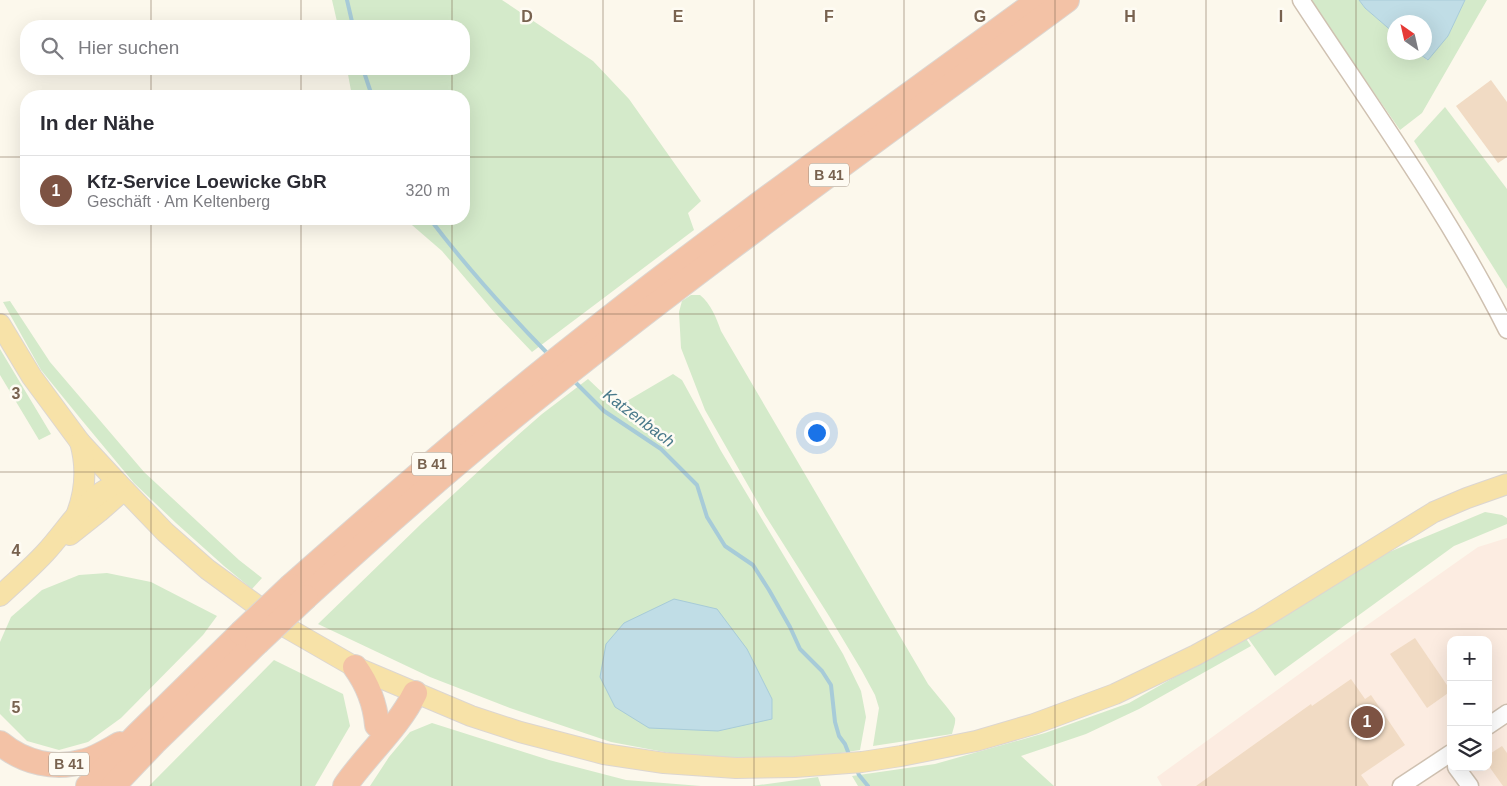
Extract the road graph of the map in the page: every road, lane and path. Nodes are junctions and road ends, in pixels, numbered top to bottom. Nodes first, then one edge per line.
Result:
1 (1039, 0) edge
2 (1067, 0) edge
3 (1301, 0) edge
4 (0, 324) edge
5 (1507, 330) edge
6 (586, 348) junction
7 (80, 442) junction
8 (1507, 484) edge
9 (121, 487) junction
10 (77, 514) junction
11 (46, 552) junction
12 (0, 596) edge
13 (355, 667) junction
14 (410, 691) junction
15 (1507, 713) edge
16 (1492, 723) edge
17 (376, 725) junction
18 (145, 739) junction
19 (0, 743) edge
20 (1447, 761) edge
21 (1459, 771) edge
22 (350, 778) edge
23 (88, 786) edge
24 (113, 786) edge
25 (134, 786) edge
26 (1402, 786) edge
27 (1470, 786) edge

1 - 6 highway, B 41
2 - 6 highway, B 41
3 - 5 street
4 - 7 main road
6 - 18 highway, B 41, bridge
7 - 9 main road
7 - 10 main road
8 - 14 main road
9 - 10 main road
9 - 11 main road
9 - 13 main road
10 - 11 main road
11 - 12 main road
13 - 14 main road
13 - 17 highway
14 - 17 highway
14 - 22 highway
15 - 16 street
17 - 22 highway
18 - 19 highway, B 41
18 - 23 highway, B 41
18 - 24 highway, B 41
18 - 25 highway, B 41
20 - 26 street
21 - 27 street

